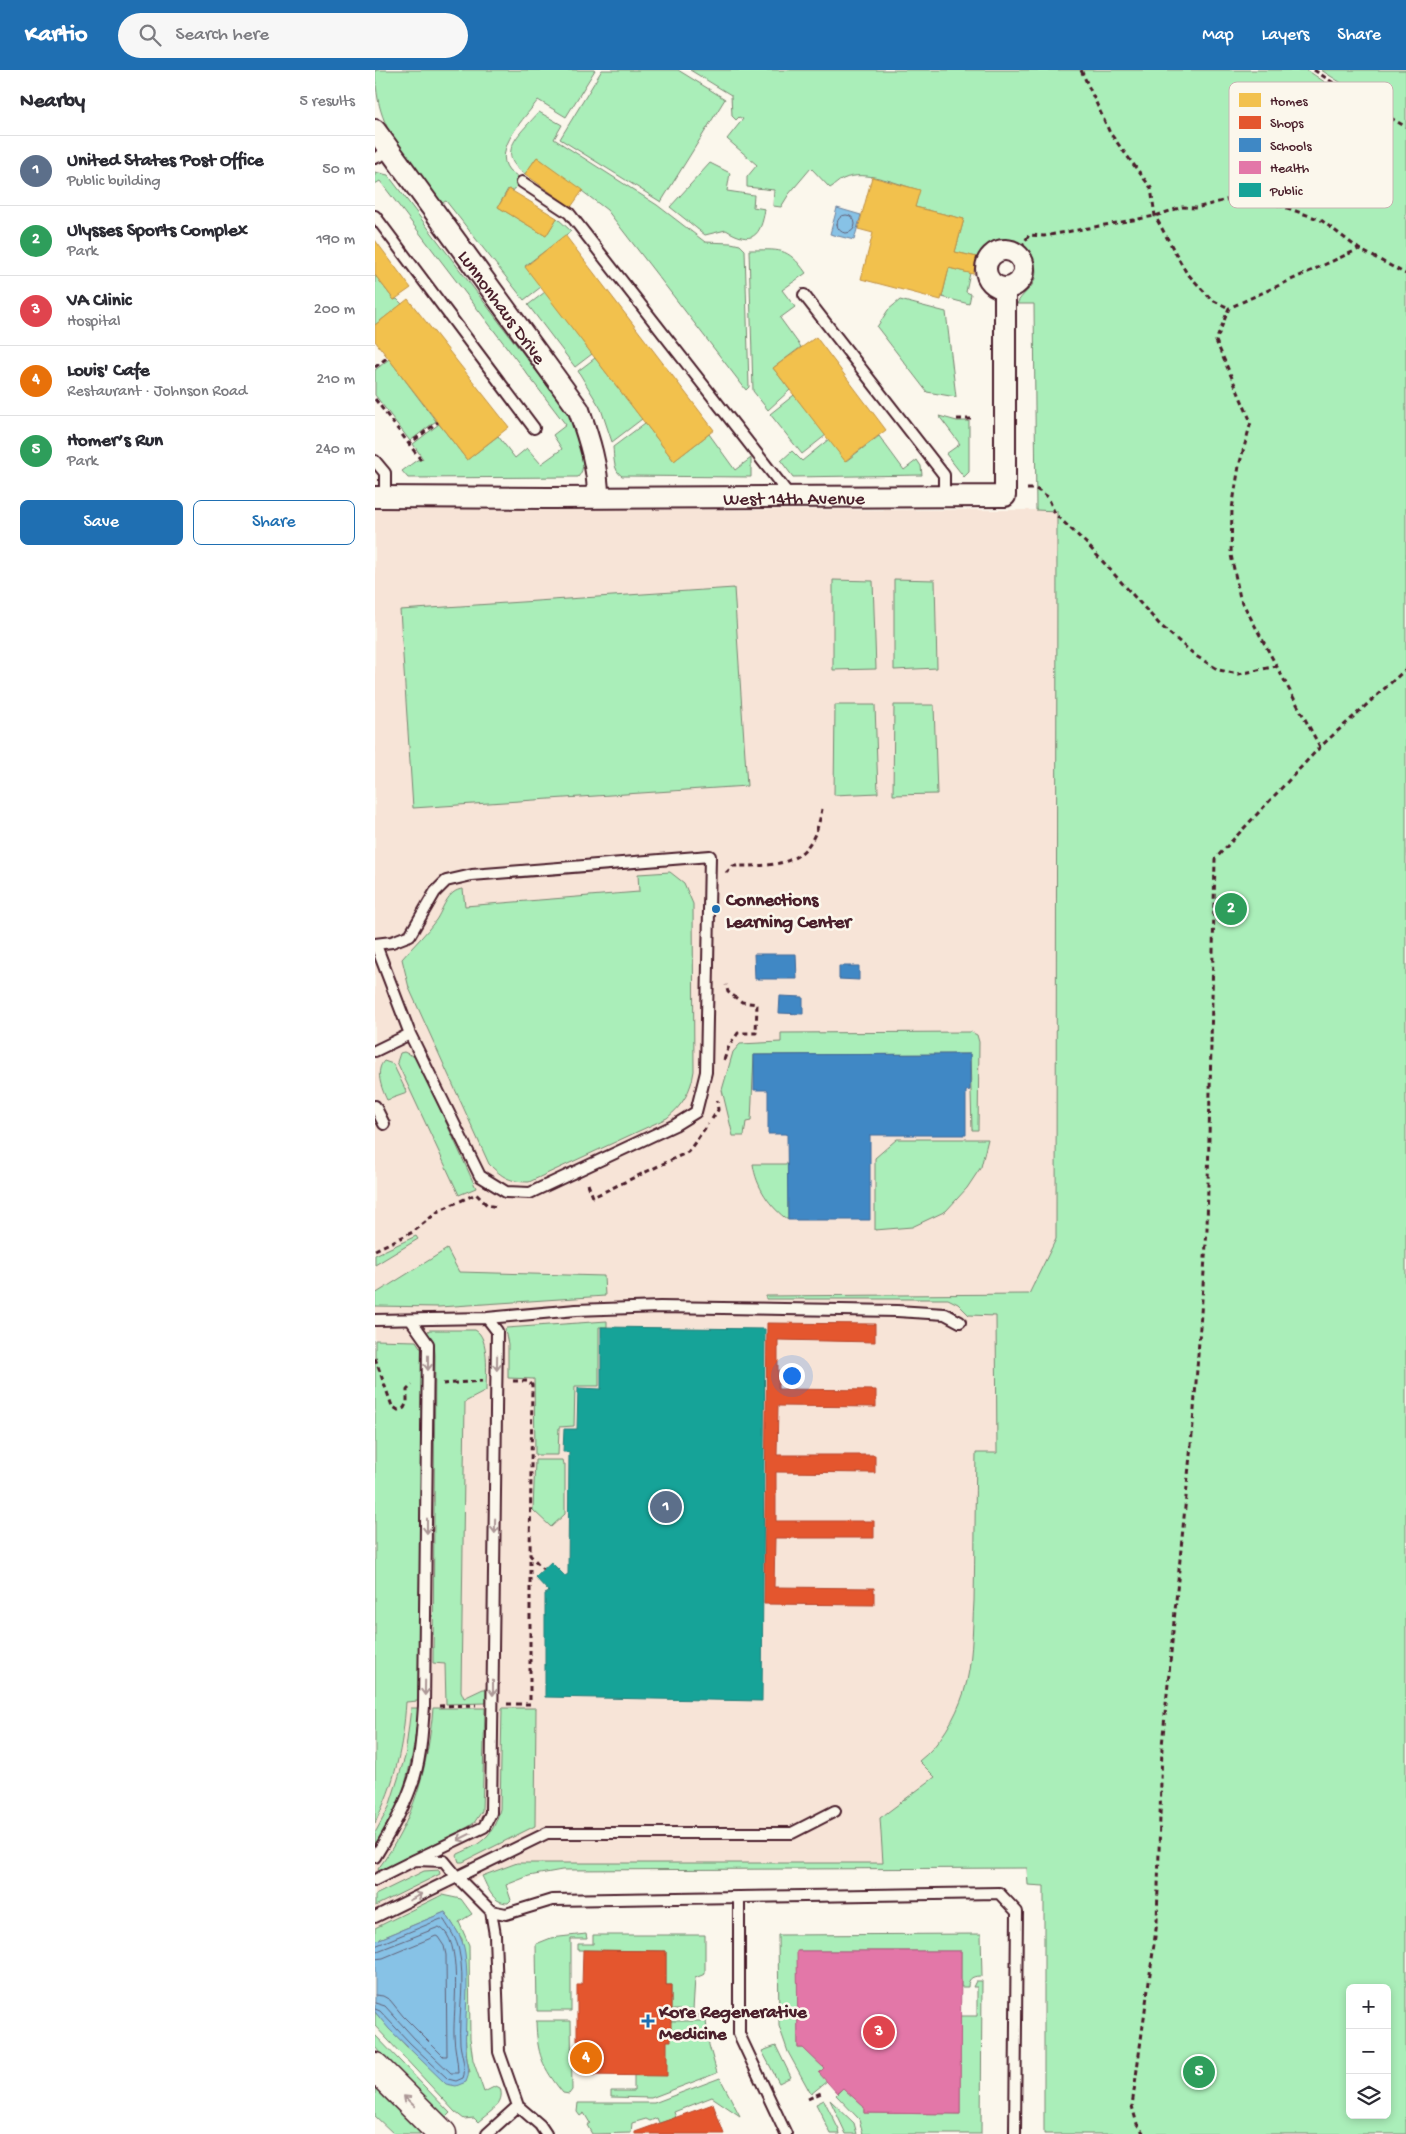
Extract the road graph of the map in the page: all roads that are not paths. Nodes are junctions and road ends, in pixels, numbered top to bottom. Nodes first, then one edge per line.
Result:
1 (375, 130) edge
2 (383, 155) edge
3 (522, 182) dead end
4 (375, 216) edge
5 (1005, 288) junction
6 (804, 295) dead end
7 (534, 428) dead end
8 (375, 461) edge
9 (789, 496) junction
10 (380, 497) edge
11 (597, 497) junction
12 (944, 497) junction
13 (375, 944) edge
14 (410, 1034) junction
15 (375, 1051) edge
16 (375, 1106) edge
17 (383, 1124) dead end
18 (487, 1318) junction
19 (375, 1320) edge
20 (411, 1320) junction
21 (960, 1322) dead end
22 (835, 1811) dead end
23 (375, 1857) edge
24 (415, 1860) junction
25 (457, 1877) junction
26 (375, 1880) edge
27 (739, 1898) junction
28 (491, 1911) junction
29 (375, 1916) edge
30 (375, 2067) edge
31 (517, 2106) junction
32 (443, 2134) edge
33 (487, 2134) edge
34 (546, 2134) edge
35 (786, 2134) edge
36 (1015, 2134) edge

1 - 2 street, Lunnonhaus Drive
2 - 11 street, Lunnonhaus Drive
3 - 9 lane
4 - 7 lane
5 - 5 street
5 - 12 street, West 14th Avenue
6 - 12 lane
8 - 10 lane
9 - 11 street, West 14th Avenue
9 - 12 street, West 14th Avenue
10 - 11 street, West 14th Avenue
13 - 14 lane
13 - 14 lane
14 - 15 lane
16 - 17 lane
18 - 20 lane
18 - 21 lane
18 -> 24 lane
19 - 20 lane
20 -> 23 lane
22 - 25 lane
24 - 25 lane
24 - 26 lane
25 - 28 lane
29 -> 25 lane
27 - 28 lane
27 - 35 lane
27 - 36 lane
28 - 31 lane
32 -> 30 main road
31 - 33 lane
31 - 34 lane

